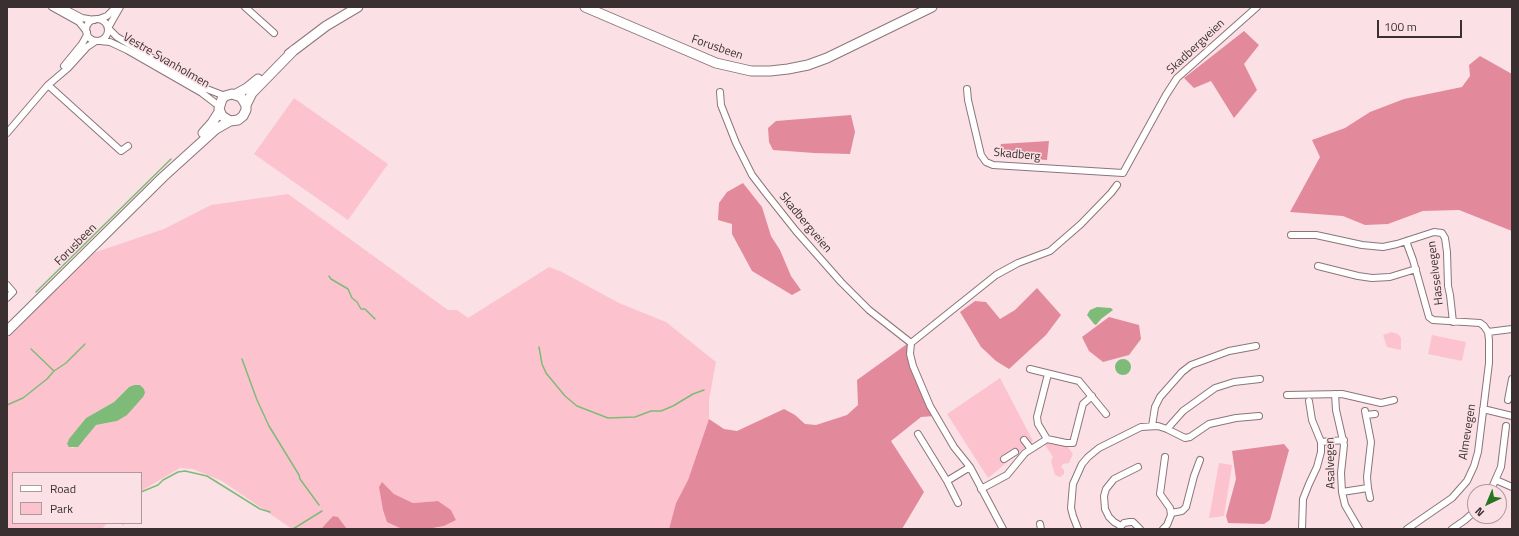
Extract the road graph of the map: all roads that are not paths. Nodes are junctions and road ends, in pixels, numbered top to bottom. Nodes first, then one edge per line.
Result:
1 (52, 7) edge
2 (61, 7) edge
3 (116, 7) edge
4 (120, 7) edge
5 (245, 7) edge
6 (358, 7) edge
7 (586, 7) edge
8 (932, 7) edge
9 (1257, 7) edge
10 (97, 20) junction
11 (108, 28) junction
12 (274, 32) dead end
13 (87, 34) junction
14 (98, 41) junction
15 (294, 50) junction
16 (58, 75) junction
17 (48, 85) junction
18 (967, 89) dead end
19 (720, 92) dead end
20 (236, 94) junction
21 (225, 96) junction
22 (246, 105) junction
23 (219, 109) junction
24 (230, 121) junction
25 (7, 133) edge
26 (128, 146) dead end
27 (1123, 173) joint
28 (163, 177) junction
29 (1117, 185) dead end
30 (1291, 235) dead end
31 (1406, 241) junction
32 (1318, 266) dead end
33 (1416, 269) junction
34 (7, 285) edge
35 (7, 298) edge
36 (1453, 322) junction
37 (1512, 328) edge
38 (7, 331) edge
39 (1488, 332) junction
40 (911, 343) junction
41 (1256, 346) dead end
42 (1030, 369) dead end
43 (1048, 374) junction
44 (1260, 379) dead end
45 (1512, 379) edge
46 (1335, 394) junction
47 (1287, 395) dead end
48 (1092, 396) junction
49 (1394, 400) dead end
50 (1508, 400) dead end
51 (1309, 401) dead end
52 (1483, 409) junction
53 (1106, 414) dead end
54 (1375, 414) dead end
55 (1259, 416) dead end
56 (1512, 416) edge
57 (1152, 426) junction
58 (1506, 426) dead end
59 (1167, 429) junction
60 (918, 434) dead end
61 (1047, 439) junction
62 (1024, 440) dead end
63 (1344, 440) junction
64 (1321, 442) junction
65 (1031, 449) junction
66 (1015, 452) dead end
67 (1165, 457) dead end
68 (1004, 459) dead end
69 (1200, 460) dead end
70 (970, 467) junction
71 (1138, 467) dead end
72 (1496, 480) junction
73 (947, 481) junction
74 (1494, 484) edge
75 (1512, 487) edge
76 (1368, 488) junction
77 (981, 489) junction
78 (1342, 492) junction
79 (1370, 498) dead end
80 (958, 503) dead end
81 (1171, 513) junction
82 (1467, 518) edge
83 (1121, 528) edge
84 (1003, 529) edge
85 (1078, 529) edge
86 (1140, 529) edge
87 (1164, 529) edge
88 (1302, 529) edge
89 (1359, 529) edge
90 (1407, 529) edge
91 (1452, 529) edge

1 - 13 street
2 - 10 street
3 - 10 street
4 - 11 street
5 - 12 street
6 - 15 main road
7 - 8 main road, Forusbeen
9 - 27 street, Skadbergveien
10 - 11 street
10 - 13 street
11 - 14 street
11 - 21 street, Vestre Svanholmen
13 - 14 street
13 - 16 street
14 - 16 street
14 - 23 street, Vestre Svanholmen
15 - 20 main road
15 - 22 main road
16 - 17 street
17 - 25 street
17 - 26 street
18 - 27 street, Skadberg
19 - 40 street, Skadbergveien
20 - 21 main road
20 - 22 main road
21 - 23 main road
22 - 24 main road
23 - 24 main road
23 - 28 main road, Forusbeen
24 - 28 main road, Forusbeen
28 - 38 main road, Forusbeen
29 - 40 street
30 - 31 street, Hasselvegen
31 - 33 street
31 - 36 street, Hasselvegen
32 - 33 street
33 - 36 street
34 - 35 street
36 - 39 street
37 - 39 street
39 - 52 street, Almevegen
40 - 70 street
41 - 57 street
42 - 43 street
43 - 48 street
43 - 61 street
44 - 59 street
45 - 50 street
46 - 47 street
46 - 49 street
46 - 63 street, Asalvegen
48 - 53 street
48 - 61 street
51 - 64 street
52 - 56 street
52 - 90 street, Almevegen
54 - 76 street
55 - 59 street
57 - 59 street
57 - 85 street
58 - 72 street
60 - 73 street
61 - 65 street
62 - 65 street
63 - 64 street
63 - 78 street, Asalvegen
64 - 88 street
65 - 77 street
66 - 68 street
67 - 81 street
69 - 81 street
70 - 73 street
70 - 77 street
71 - 83 street
72 - 74 street
72 - 75 street
73 - 80 street
76 - 78 street
76 - 79 street
77 - 84 street
78 - 89 street, Asalvegen
81 - 87 street
82 - 91 street
83 - 86 street

